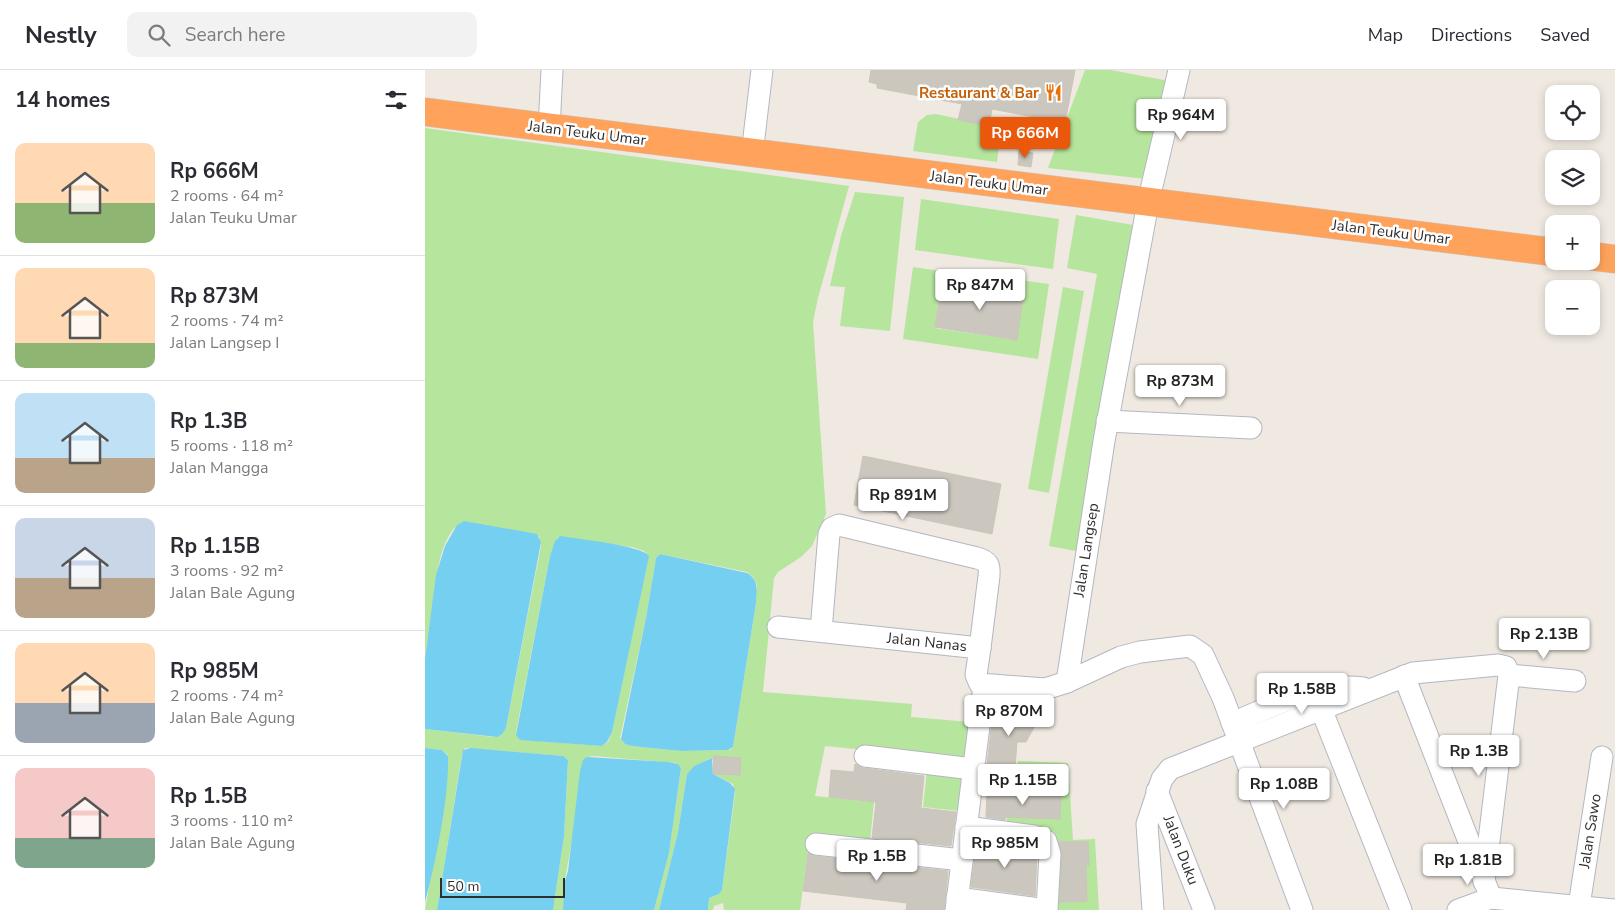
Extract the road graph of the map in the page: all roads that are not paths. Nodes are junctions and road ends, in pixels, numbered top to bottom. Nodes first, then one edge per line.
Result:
1 (552, 70) edge
2 (762, 70) edge
3 (1179, 70) edge
4 (425, 112) edge
5 (549, 129) junction
6 (752, 154) junction
7 (1148, 203) junction
8 (1545, 251) edge
9 (1600, 257) edge
10 (1615, 259) edge
11 (1107, 421) junction
12 (1251, 428) dead end
13 (778, 627) dead end
14 (821, 631) junction
15 (979, 648) junction
16 (1509, 675) junction
17 (1404, 676) junction
18 (1575, 681) dead end
19 (1067, 682) junction
20 (984, 686) junction
21 (1317, 700) junction
22 (1235, 732) junction
23 (865, 756) dead end
24 (1601, 756) dead end
25 (973, 769) junction
26 (1157, 791) junction
27 (966, 827) junction
28 (816, 844) dead end
29 (962, 860) junction
30 (1487, 890) junction
31 (957, 904) edge
32 (1579, 906) junction
33 (1047, 910) edge
34 (1153, 910) edge
35 (1204, 910) edge
36 (1302, 910) edge
37 (1401, 910) edge
38 (1458, 910) edge
39 (1615, 910) edge

1 - 5 street
2 - 6 street
3 - 7 street, Jalan Langsep
4 - 5 highway, Jalan Teuku Umar
5 - 6 highway, Jalan Teuku Umar
6 - 7 highway, Jalan Teuku Umar
7 - 8 highway, Jalan Teuku Umar
7 - 11 street, Jalan Langsep
9 - 10 highway
11 - 12 street
11 - 19 street, Jalan Langsep
13 - 14 street, Jalan Nanas
14 - 15 street, Jalan Nanas
14 - 15 street
15 - 20 street, Jalan Nanas
16 - 17 street
16 - 18 street
16 - 30 street
17 - 21 street
17 - 30 street
19 - 20 street
19 - 22 street
20 - 25 street
21 - 22 street
21 - 37 street
22 - 26 street
22 - 36 street
23 - 25 street
24 - 32 street, Jalan Sawo
25 - 27 street
26 - 34 street
26 - 35 street, Jalan Duku
27 - 29 street
27 - 33 street
28 - 29 street
29 - 31 street
30 - 32 street
30 - 38 street
31 - 33 street
32 - 39 street

